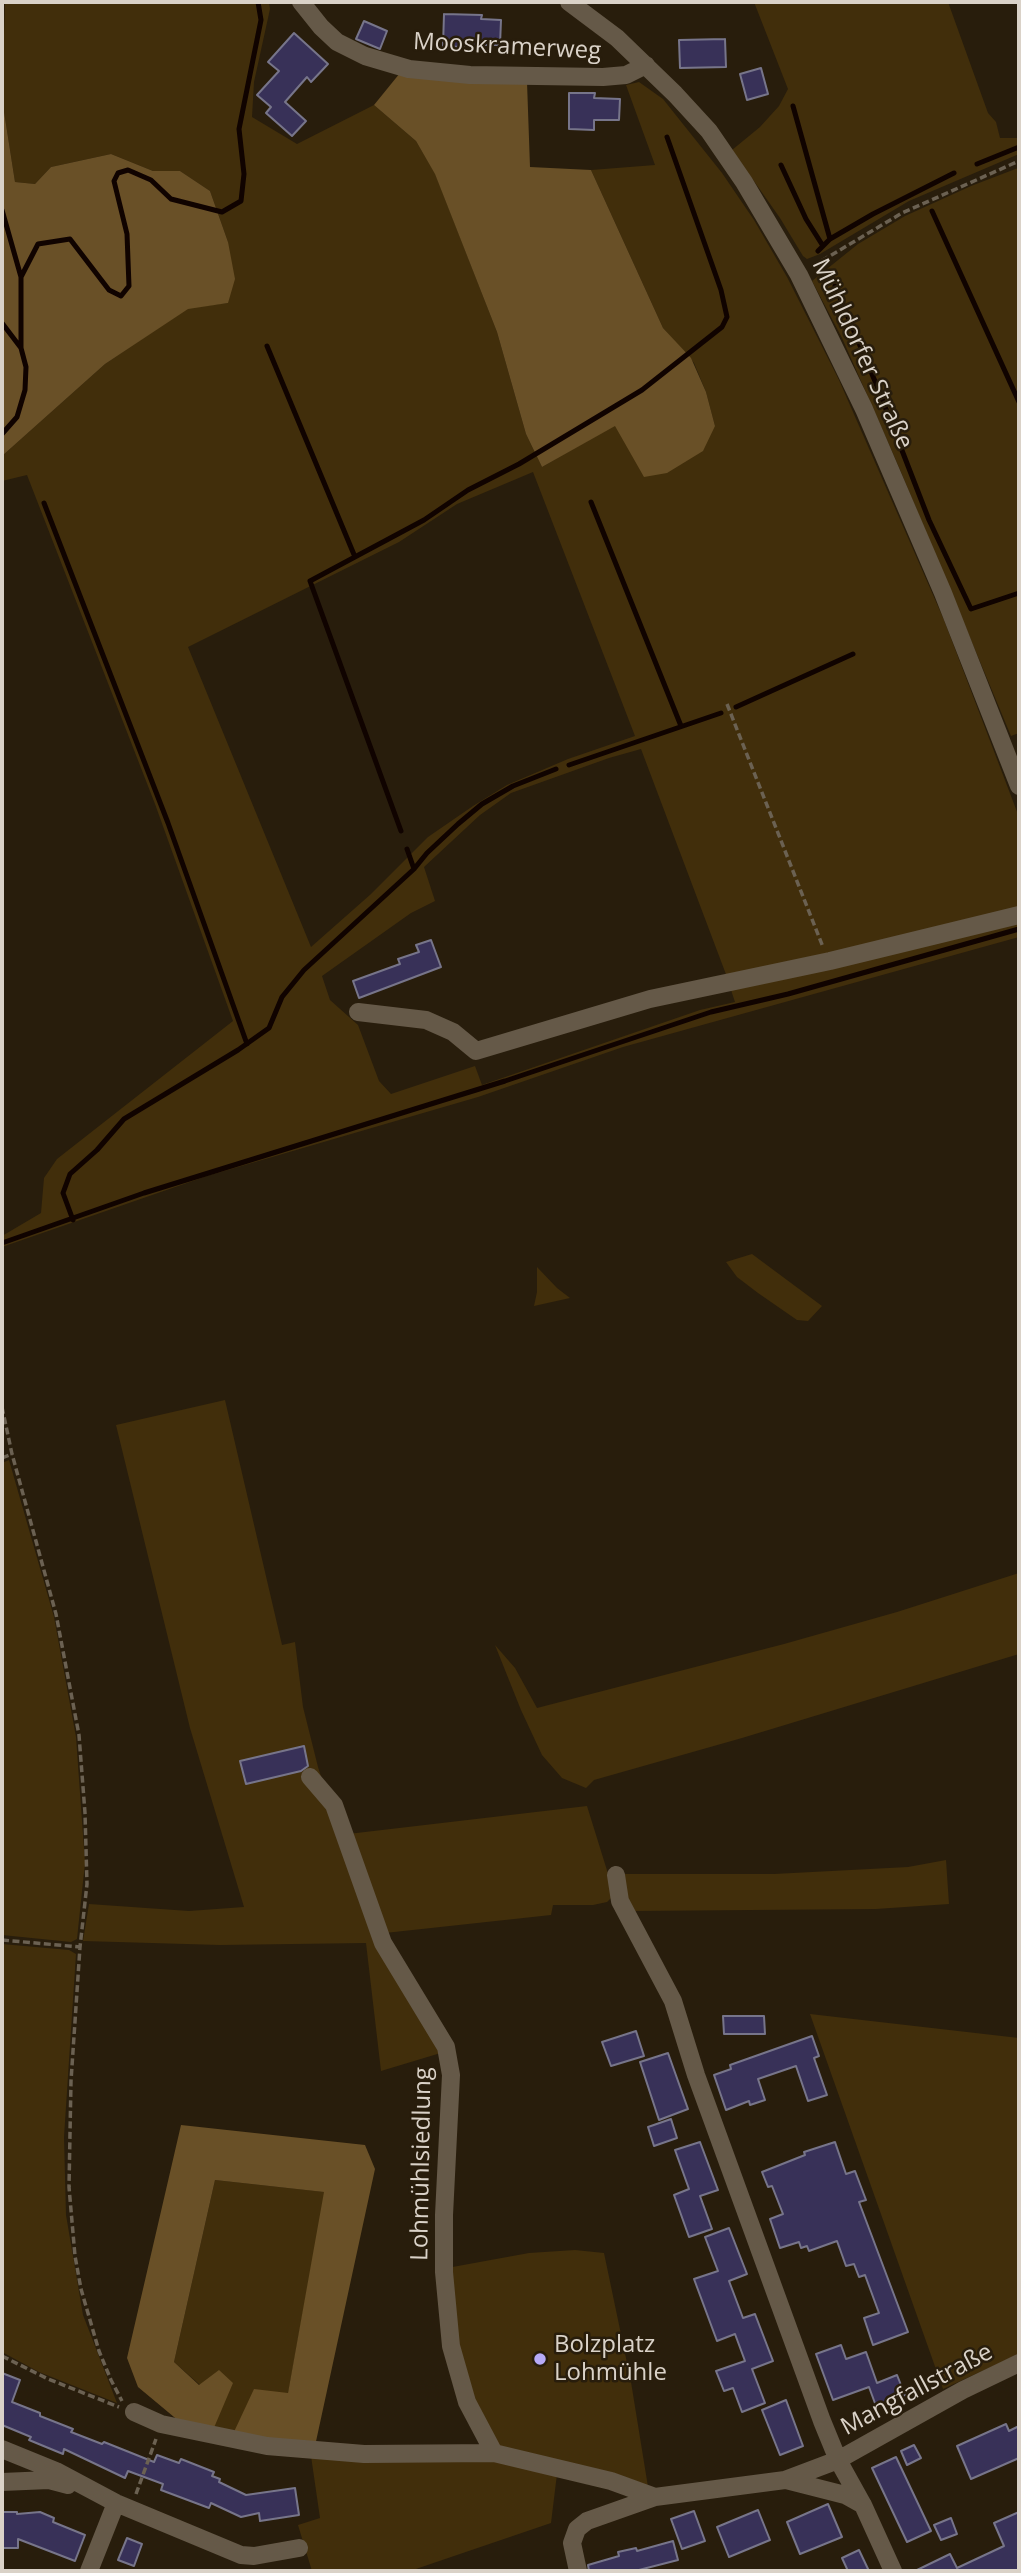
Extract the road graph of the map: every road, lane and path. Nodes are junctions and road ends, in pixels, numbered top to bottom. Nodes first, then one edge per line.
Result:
1 (301, 2) edge
2 (569, 2) edge
3 (593, 8) edge
4 (646, 65) junction
5 (1019, 161) edge
6 (799, 275) junction
7 (727, 704) dead end
8 (1019, 786) edge
9 (1019, 915) edge
10 (830, 961) junction
11 (358, 1012) dead end
12 (2, 1407) edge
13 (12, 1454) junction
14 (2, 1458) edge
15 (310, 1777) dead end
16 (616, 1875) dead end
17 (2, 1940) edge
18 (80, 1947) junction
19 (2, 2356) edge
20 (1019, 2364) edge
21 (134, 2412) junction
22 (161, 2424) junction
23 (4, 2450) edge
24 (494, 2453) junction
25 (838, 2460) junction
26 (785, 2480) junction
27 (2, 2481) edge
28 (87, 2489) junction
29 (655, 2497) junction
30 (863, 2505) junction
31 (123, 2506) junction
32 (299, 2548) dead end
33 (89, 2571) edge
34 (578, 2571) edge
35 (893, 2571) edge

1 - 4 street, Mooskramerweg
2 - 3 street, Mühldorfer Straße
3 - 4 street, Mühldorfer Straße
4 - 6 street, Mühldorfer Straße
5 - 6 path
6 - 8 street, Mühldorfer Straße
7 - 10 path
9 - 10 street
10 - 11 street
12 - 13 path
13 - 14 path
13 - 18 path
15 - 24 street, Lohmühlsiedlung
16 - 25 street
17 - 18 path
18 - 21 path
19 - 21 path
20 - 25 street, Mangfallstraße
21 - 22 street
22 - 24 street
22 - 31 path
23 - 27 street
23 - 28 street
24 - 29 street
25 - 26 street
25 - 30 street
26 - 29 street
26 - 30 street
27 - 28 street
28 - 31 street
29 - 34 street
30 - 35 street
31 - 32 street
31 - 33 street

